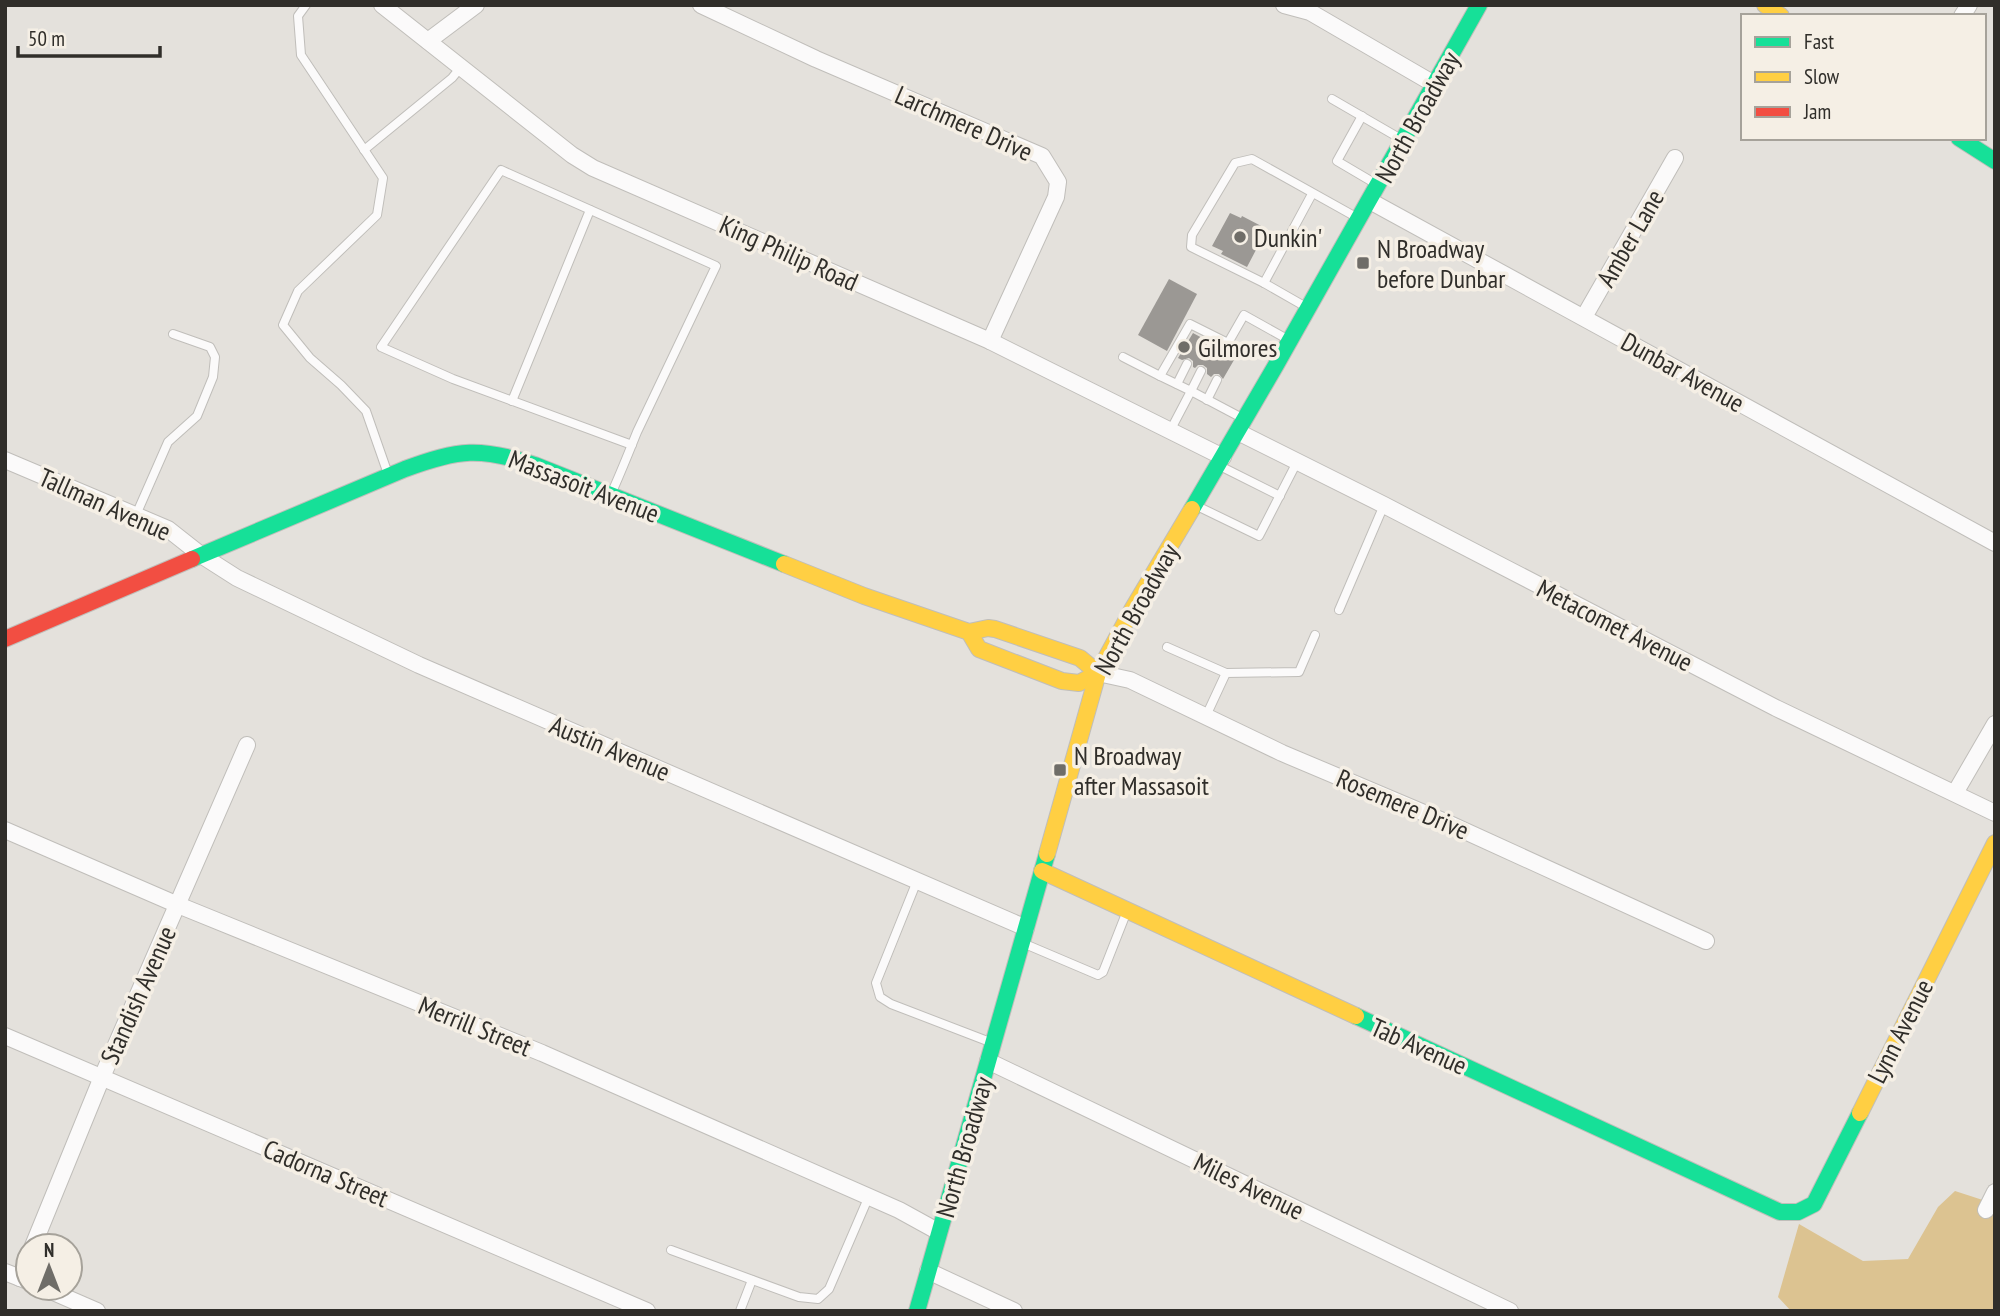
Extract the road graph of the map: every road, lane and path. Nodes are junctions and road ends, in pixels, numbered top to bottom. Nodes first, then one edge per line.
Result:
1 (306, 5) edge
2 (382, 5) edge
3 (476, 5) edge
4 (701, 5) edge
5 (1284, 5) edge
6 (1479, 5) edge
7 (428, 41) junction
8 (461, 67) junction
9 (1434, 84) junction
10 (1332, 99) dead end
11 (1362, 116) junction
12 (1404, 140) junction
13 (1962, 140) edge
14 (364, 150) junction
15 (1675, 159) dead end
16 (1995, 161) edge
17 (1379, 186) junction
18 (1312, 194) junction
19 (1370, 201) junction
20 (590, 209) junction
21 (1360, 219) junction
22 (1264, 283) junction
23 (1308, 309) junction
24 (1584, 317) junction
25 (173, 334) dead end
26 (1290, 340) junction
27 (990, 341) junction
28 (1228, 343) junction
29 (1232, 354) dead end
30 (1123, 357) dead end
31 (1187, 364) dead end
32 (1201, 371) dead end
33 (1160, 376) junction
34 (1217, 380) dead end
35 (1177, 384) junction
36 (1191, 391) junction
37 (1207, 400) junction
38 (512, 401) junction
39 (1241, 426) junction
40 (1170, 430) junction
41 (632, 445) junction
42 (5, 460) edge
43 (1221, 461) junction
44 (1297, 462) junction
45 (389, 476) junction
46 (611, 495) junction
47 (1280, 496) junction
48 (1195, 505) junction
49 (1384, 505) junction
50 (136, 515) junction
51 (1995, 543) edge
52 (201, 555) junction
53 (1339, 610) dead end
54 (969, 632) junction
55 (1315, 635) dead end
56 (5, 639) edge
57 (1167, 647) dead end
58 (1098, 673) junction
59 (1226, 673) junction
60 (1206, 716) junction
61 (1995, 724) edge
62 (247, 745) dead end
63 (1955, 793) junction
64 (1995, 813) edge
65 (5, 830) edge
66 (1995, 843) edge
67 (1042, 872) junction
68 (917, 881) junction
69 (178, 905) junction
70 (1127, 911) junction
71 (1024, 935) junction
72 (1706, 941) dead end
73 (5, 1036) edge
74 (993, 1043) junction
75 (988, 1060) junction
76 (102, 1077) junction
77 (1995, 1192) edge
78 (869, 1196) junction
79 (1986, 1210) dead end
80 (1798, 1212) joint
81 (39, 1232) edge
82 (939, 1232) junction
83 (671, 1250) dead end
84 (928, 1271) junction
85 (752, 1280) junction
86 (76, 1302) edge
87 (97, 1311) edge
88 (647, 1311) edge
89 (740, 1311) edge
90 (917, 1311) edge
91 (1014, 1311) edge
92 (1510, 1311) edge

1 - 14 lane
2 - 7 street, King Philip Road
3 - 7 street
4 - 27 street, Larchmere Drive
5 - 9 street
6 - 9 main road, North Broadway
7 - 8 street, King Philip Road
8 - 14 lane
8 - 27 street, King Philip Road
9 - 12 main road, North Broadway
10 - 11 lane
11 - 12 lane
11 - 17 lane
12 - 17 main road, North Broadway
13 - 16 main road
14 - 45 lane
15 - 24 street, Amber Lane
17 - 19 main road, North Broadway
18 - 21 lane
18 - 22 lane
18 - 22 lane
19 - 21 main road, North Broadway
19 - 24 street, Dunbar Avenue
20 - 38 lane
20 - 38 lane
20 - 41 lane
21 - 23 main road, North Broadway
22 - 23 lane
23 - 26 main road, North Broadway
24 - 51 street, Dunbar Avenue
25 - 50 lane
26 - 28 lane
26 - 39 main road, North Broadway
27 - 40 street, King Philip Road
28 - 29 lane
28 - 33 lane
30 - 33 lane
31 - 35 lane
32 - 36 lane
33 - 35 lane
34 - 37 lane
35 - 36 lane
36 - 37 lane
36 - 40 lane
37 - 39 lane
38 - 41 lane
39 - 43 main road, North Broadway
39 - 44 street, Metacomet Avenue
40 - 43 street, King Philip Road
41 - 46 lane
42 - 50 street, Tallman Avenue
43 - 47 lane
43 - 48 main road, North Broadway
44 - 47 lane
44 - 49 street, Metacomet Avenue
45 - 46 main road, Massasoit Avenue
45 - 52 main road, Massasoit Avenue
46 - 54 main road, Massasoit Avenue
47 - 48 lane
48 - 58 main road, North Broadway
49 - 53 lane
49 - 63 street, Metacomet Avenue
50 - 52 street, Tallman Avenue
52 - 56 main road, Massasoit Avenue
52 - 68 street, Austin Avenue
54 - 58 main road, Massasoit Avenue
54 - 58 main road, Massasoit Avenue
55 - 59 lane
57 - 59 lane
58 - 60 street, Rosemere Drive
58 - 67 main road, North Broadway
59 - 60 lane
60 - 72 street, Rosemere Drive
61 - 63 street
62 - 69 street, Standish Avenue
63 - 64 street, Metacomet Avenue
65 - 69 street, Merrill Street
66 - 80 main road, Lynn Avenue
67 - 70 main road, Tab Avenue
67 - 71 main road, North Broadway
68 - 71 street, Austin Avenue
68 - 74 lane
69 - 76 street, Standish Avenue
69 - 78 street, Merrill Street
70 - 71 lane
70 - 80 main road, Tab Avenue
71 - 74 main road, North Broadway
73 - 76 street, Cadorna Street
74 - 75 main road, North Broadway
75 - 82 main road, North Broadway
75 - 92 street, Miles Avenue
76 - 81 street, Standish Avenue
76 - 88 street, Cadorna Street
77 - 79 street
78 - 82 street, Merrill Street
78 - 85 lane
82 - 84 main road, North Broadway
83 - 85 lane
84 - 90 main road, North Broadway
84 - 91 street
85 - 89 lane
86 - 87 street

